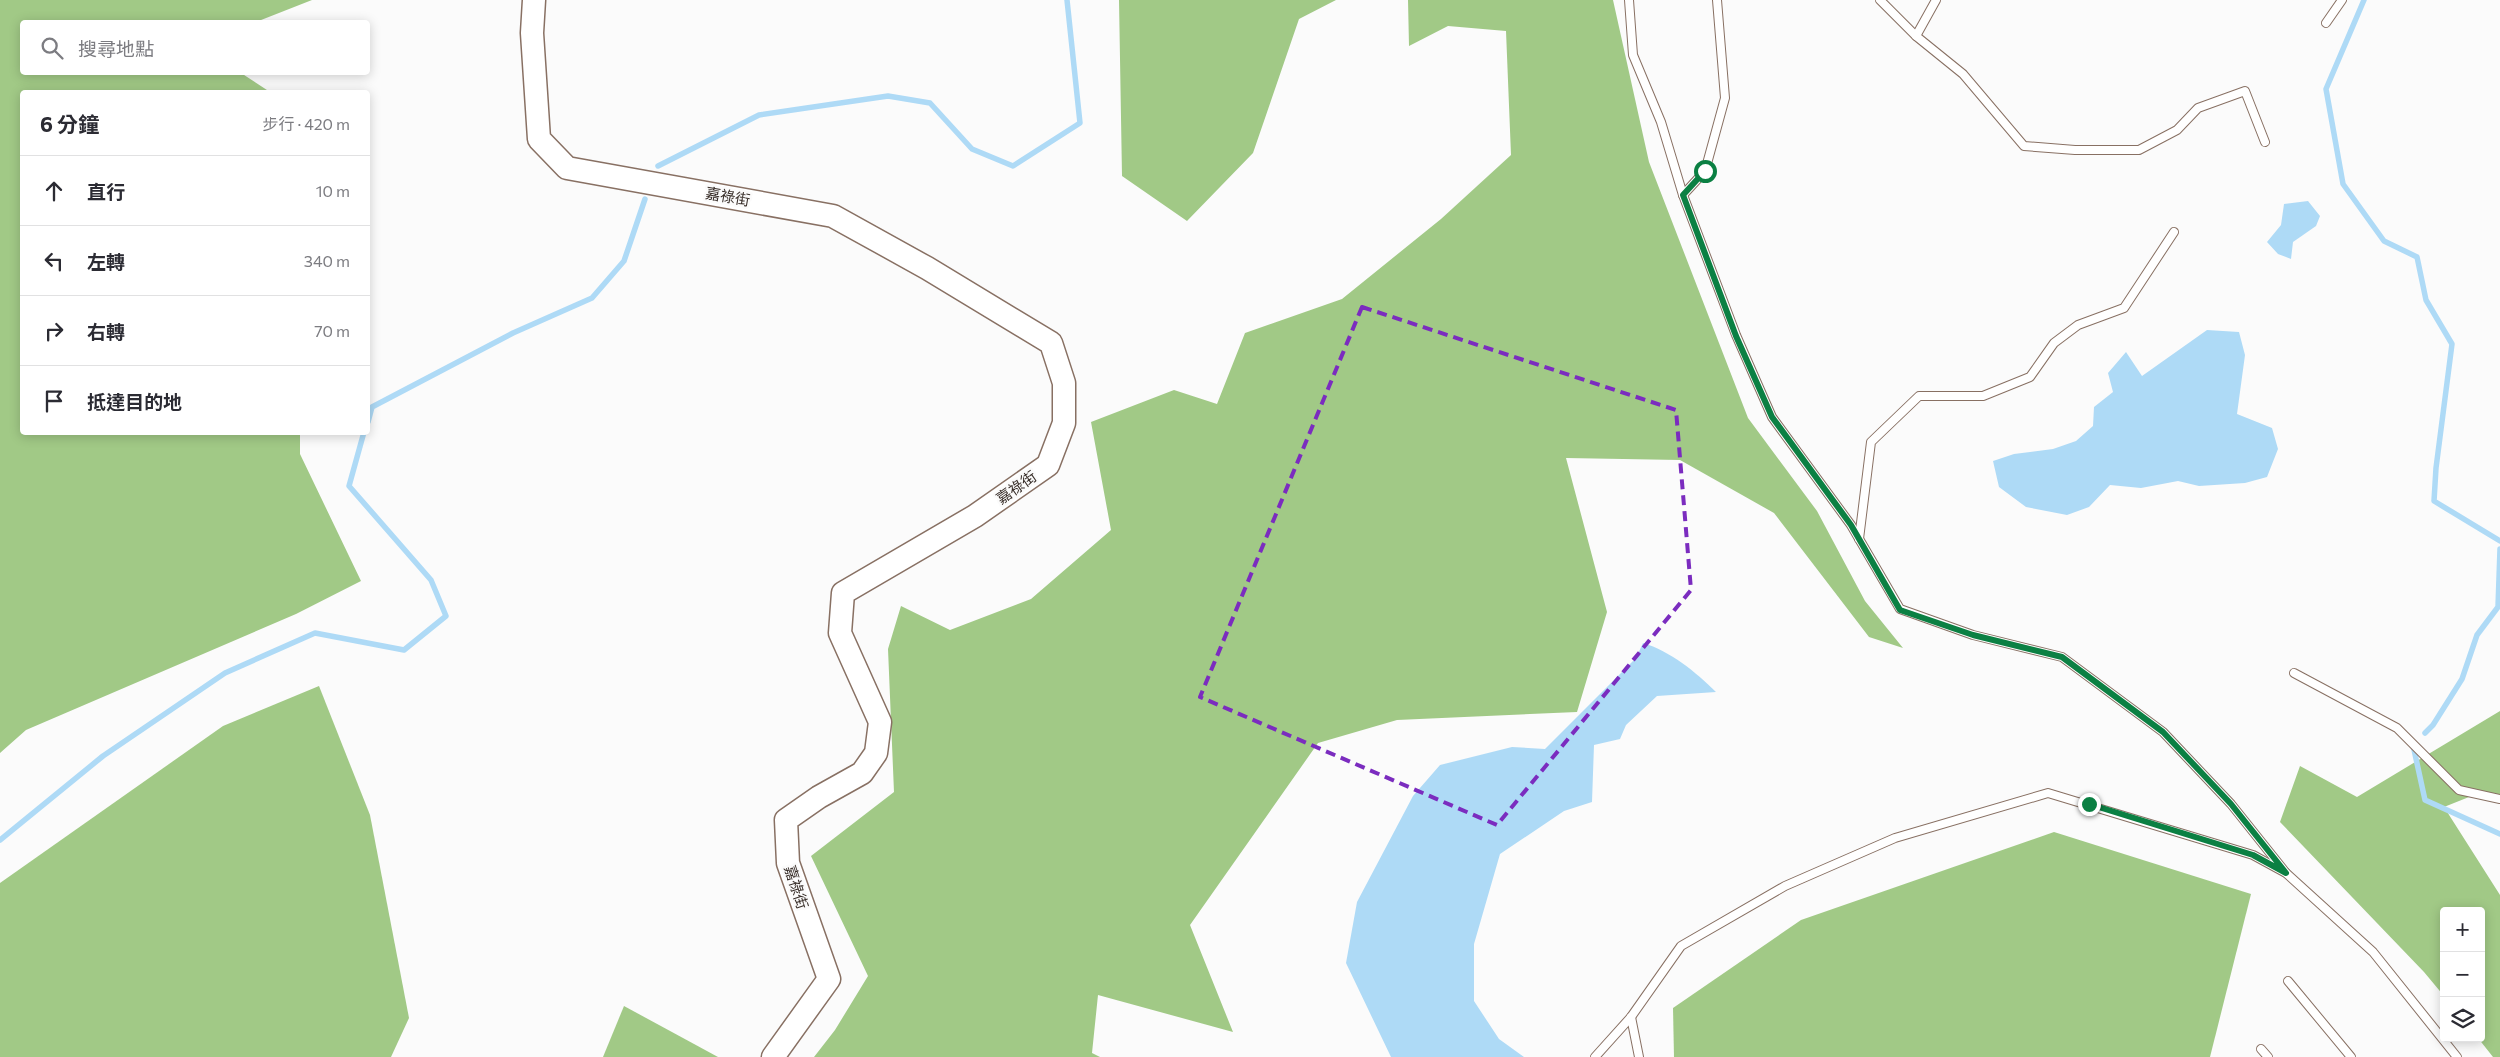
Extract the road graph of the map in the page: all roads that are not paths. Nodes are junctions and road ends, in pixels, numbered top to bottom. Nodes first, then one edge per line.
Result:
1 (534, 0) edge
2 (1629, 0) edge
3 (1717, 0) edge
4 (1880, 0) edge
5 (1936, 0) edge
6 (2342, 0) edge
7 (2326, 23) dead end
8 (1916, 36) junction
9 (2265, 142) dead end
10 (1683, 195) junction
11 (2174, 232) dead end
12 (1859, 539) junction
13 (2294, 673) dead end
14 (2500, 799) edge
15 (2286, 873) junction
16 (2288, 981) dead end
17 (1630, 1017) junction
18 (2261, 1049) dead end
19 (773, 1057) edge
20 (1595, 1057) edge
21 (1639, 1057) edge
22 (2268, 1057) edge
23 (2351, 1057) edge
24 (2457, 1057) edge

1 - 19 street, 嘉祿街
2 - 10 lane
3 - 10 lane
4 - 8 lane
5 - 8 lane
6 - 7 lane
8 - 9 lane
10 - 12 lane
11 - 12 lane
12 - 15 lane
13 - 14 lane
15 - 17 lane
15 - 24 lane
16 - 23 lane
17 - 20 lane
17 - 21 lane
18 - 22 lane

